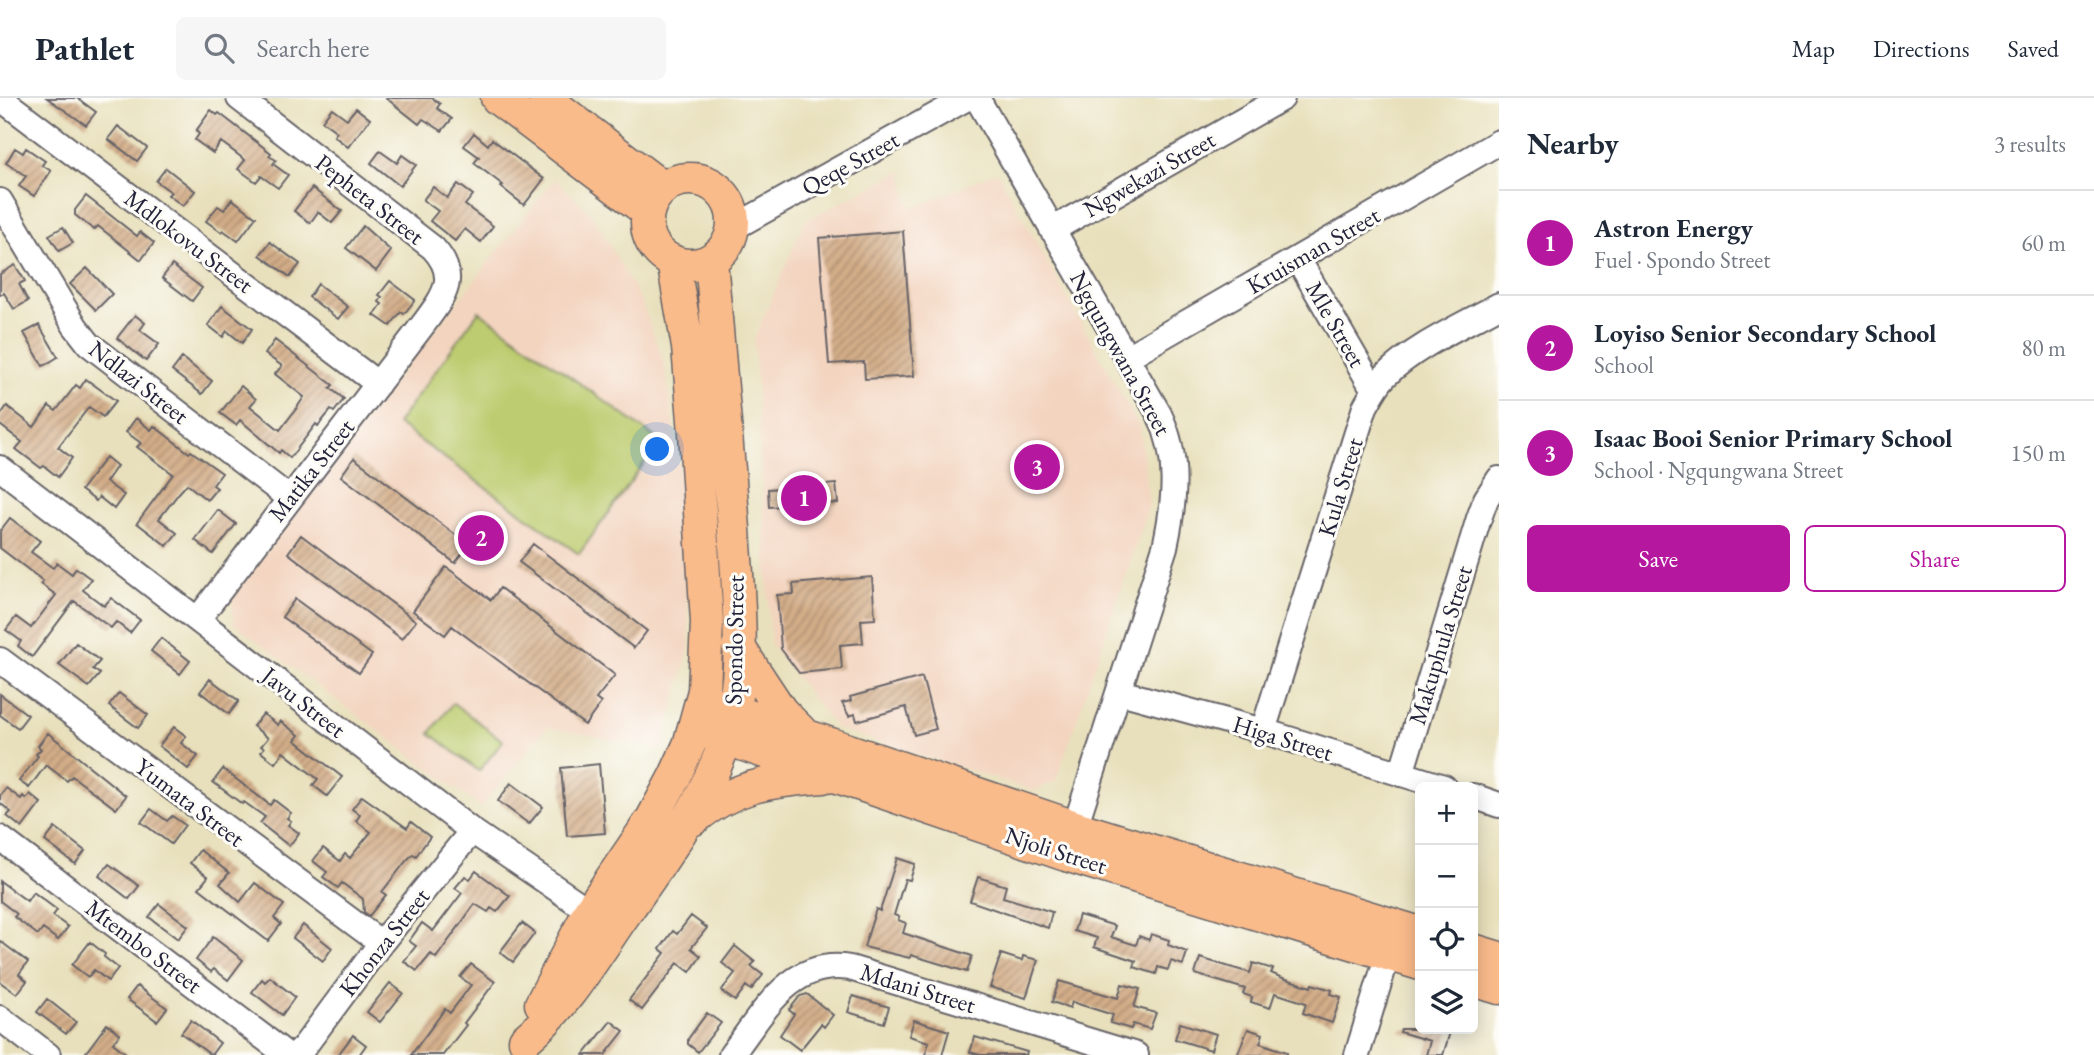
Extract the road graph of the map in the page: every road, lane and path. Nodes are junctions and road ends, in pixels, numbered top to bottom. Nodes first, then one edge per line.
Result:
1 (0, 98) edge
2 (239, 98) edge
3 (498, 98) edge
4 (545, 98) edge
5 (967, 98) edge
6 (977, 98) edge
7 (1282, 98) edge
8 (1499, 142) edge
9 (656, 200) junction
10 (0, 201) edge
11 (733, 228) junction
12 (1052, 230) junction
13 (1298, 258) junction
14 (710, 260) junction
15 (673, 261) junction
16 (1499, 305) edge
17 (425, 322) joint
18 (1127, 358) junction
19 (377, 384) junction
20 (1374, 390) junction
21 (0, 468) edge
22 (1499, 479) edge
23 (289, 498) junction
24 (198, 620) junction
25 (738, 646) junction
26 (0, 660) edge
27 (1120, 692) junction
28 (698, 714) junction
29 (730, 725) junction
30 (1263, 731) junction
31 (804, 735) junction
32 (1401, 774) junction
33 (835, 776) junction
34 (1427, 782) edge
35 (1478, 798) edge
36 (1499, 805) edge
37 (687, 824) junction
38 (1075, 827) junction
39 (472, 831) junction
40 (0, 838) edge
41 (602, 919) junction
42 (1415, 931) edge
43 (381, 943) junction
44 (1478, 952) edge
45 (1388, 954) junction
46 (1499, 958) edge
47 (1415, 962) edge
48 (1478, 982) edge
49 (1499, 988) edge
50 (0, 1018) edge
51 (520, 1048) edge
52 (48, 1055) edge
53 (287, 1055) edge
54 (298, 1055) edge
55 (732, 1055) edge
56 (1136, 1055) edge
57 (1357, 1055) edge

1 - 19 street, Mdlokovu Street
2 - 17 street, Pepheta Street
3 - 9 main road
4 - 9 main road
5 - 11 street, Qeqe Street
6 - 12 street, Ngqungwana Street
7 - 12 street, Ngwekazi Street
8 - 13 street, Kruisman Street
9 - 11 main road
9 - 15 main road
10 - 23 street, Ndlazi Street
11 - 14 main road
12 - 18 street, Ngqungwana Street
13 - 18 street, Kruisman Street
13 - 20 street, Mle Street
14 - 15 main road
14 - 25 main road, Spondo Street
15 - 28 main road, Spondo Street
16 - 20 street, Kula Street
17 - 19 street, Matika Street
18 - 27 street, Ngqungwana Street
19 - 23 street, Matika Street
20 - 30 street, Kula Street
21 - 24 street, Javu Street
22 - 32 street, Makuphula Street
23 - 24 street, Matika Street
24 - 39 street, Javu Street
25 - 29 main road, Spondo Street
25 - 31 main road
26 - 43 street, Yumata Street
27 - 30 street, Higa Street
27 - 38 street, Ngqungwana Street
28 - 29 main road, Njoli Street
28 - 41 main road, Spondo Street
29 - 31 main road, Njoli Street
29 - 33 main road, Njoli Street
29 - 37 main road, Spondo Street
30 - 32 street, Higa Street
31 - 38 main road, Njoli Street
32 - 34 street, Higa Street
33 - 37 main road
33 - 45 main road, Njoli Street
35 - 36 street
37 - 41 main road, Spondo Street
38 - 42 main road, Njoli Street
39 - 41 street, Javu Street
39 - 43 street, Khonza Street
40 - 53 street, Mtembo Street
41 - 51 main road, Spondo Street
43 - 54 street, Khonza Street
44 - 46 main road
45 - 47 main road, Njoli Street
45 - 57 street
48 - 49 main road
50 - 52 street
55 - 56 street, Mdani Street

